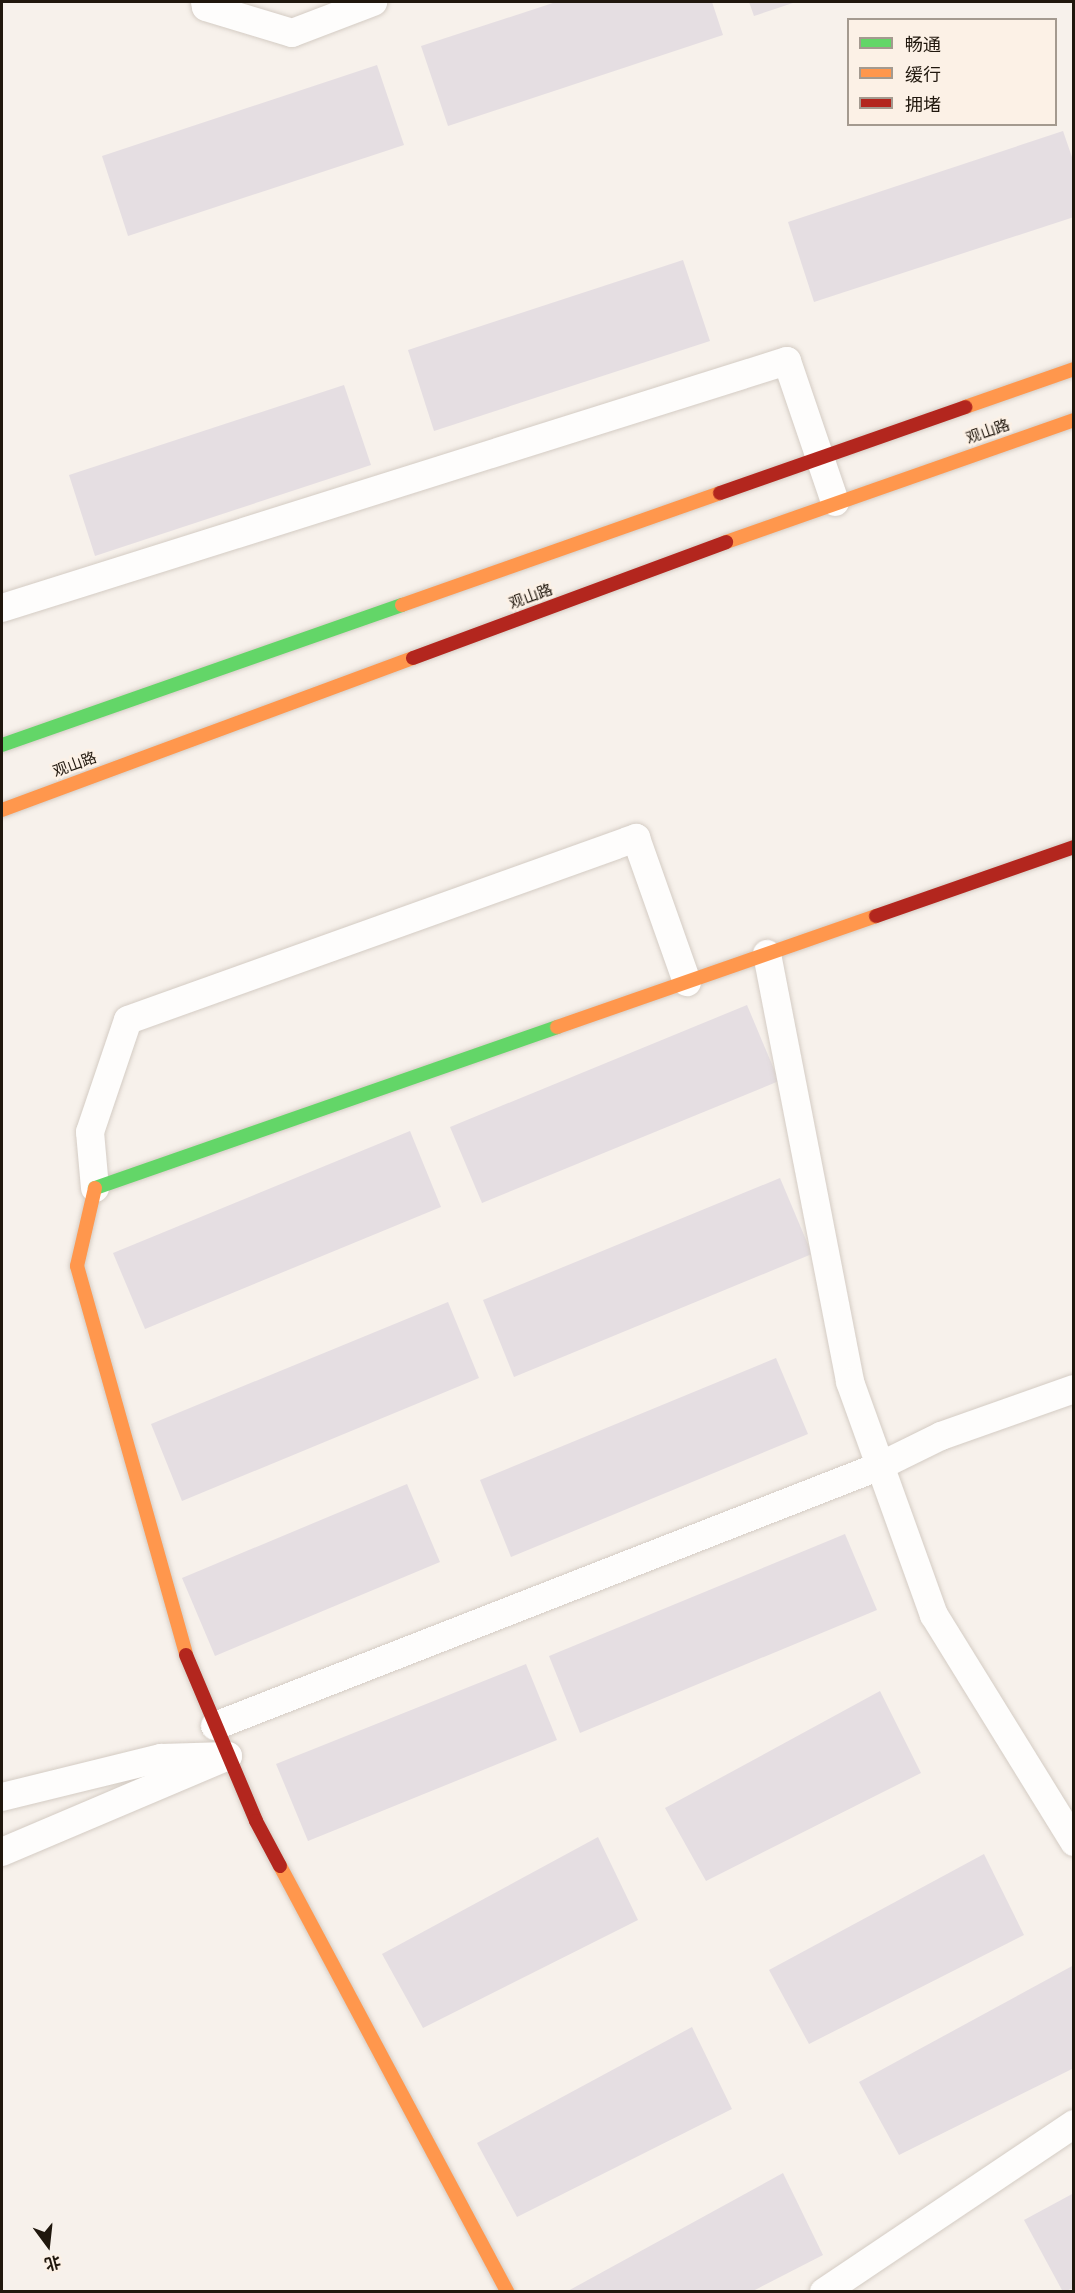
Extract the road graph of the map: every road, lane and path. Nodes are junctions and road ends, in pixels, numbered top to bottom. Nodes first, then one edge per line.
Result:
1 (205, 2) edge
2 (373, 2) edge
3 (1074, 369) edge
4 (1074, 420) edge
5 (819, 456) junction
6 (835, 502) junction
7 (2, 608) edge
8 (2, 745) edge
9 (2, 810) edge
10 (1074, 847) edge
11 (767, 954) junction
12 (687, 982) junction
13 (95, 1188) junction
14 (1074, 1389) edge
15 (880, 1466) junction
16 (215, 1726) junction
17 (228, 1756) junction
18 (2, 1797) edge
19 (1074, 1842) edge
20 (2, 1852) edge
21 (1074, 2124) edge
22 (507, 2292) edge
23 (824, 2292) edge

1 - 2 street
3 - 5 main road
4 - 6 main road, 观山路
5 - 6 street
5 - 7 street
5 - 8 main road
6 - 9 main road, 观山路
10 - 11 main road
11 - 12 main road
11 - 15 street
12 - 13 main road
12 - 13 street
13 - 16 main road
14 - 15 street
15 - 16 street
15 - 19 street
16 - 17 main road
17 - 18 street
17 - 20 street
17 - 22 main road
21 - 23 street

